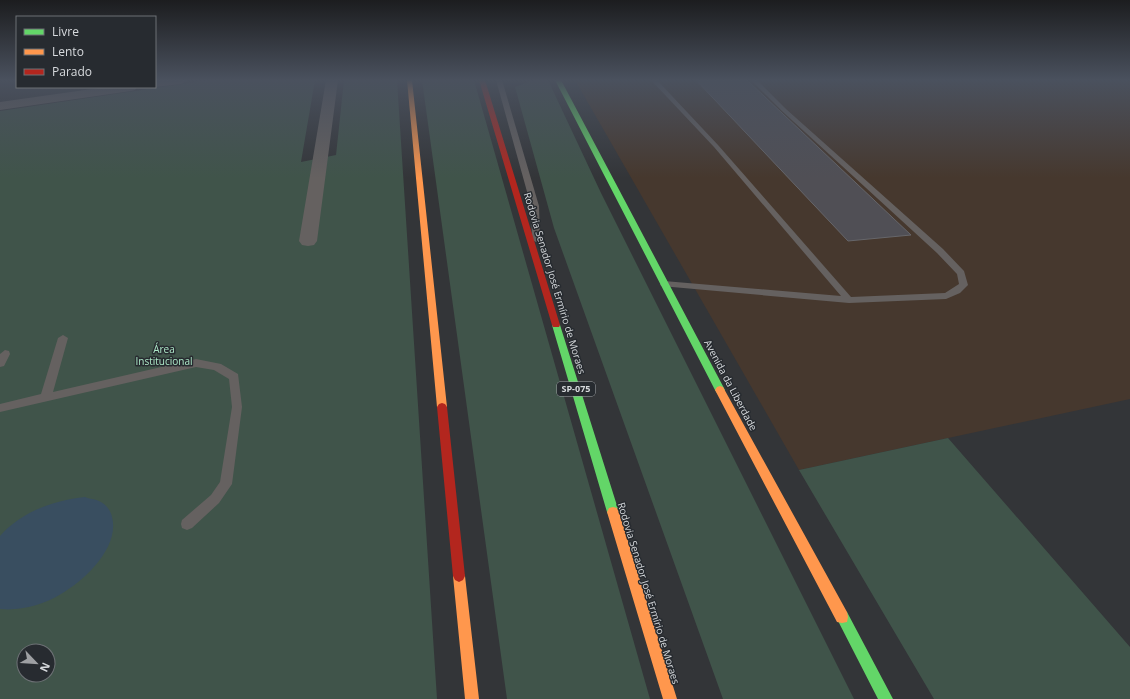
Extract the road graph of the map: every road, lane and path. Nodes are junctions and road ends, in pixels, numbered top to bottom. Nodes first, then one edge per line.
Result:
1 (327, 113) edge
2 (412, 113) edge
3 (492, 113) edge
4 (508, 113) edge
5 (575, 113) edge
6 (685, 113) edge
7 (787, 113) edge
8 (308, 241) dead end
9 (536, 258) junction
10 (664, 284) junction
11 (849, 300) junction
12 (63, 338) dead end
13 (46, 397) junction
14 (0, 408) edge
15 (188, 524) dead end
16 (472, 699) edge
17 (670, 699) edge
18 (886, 699) edge

1 - 8 street
2 - 16 main road
3 - 9 main road, Rodovia Senador José Ermírio de Moraes / SP-075
4 - 9 lane
5 - 10 main road, Avenida da Liberdade
6 - 11 lane
7 - 11 lane
9 - 17 main road, Rodovia Senador José Ermírio de Moraes / SP-075
10 - 11 lane
10 - 18 main road, Avenida da Liberdade
12 - 13 lane
13 - 14 lane
13 - 15 lane

